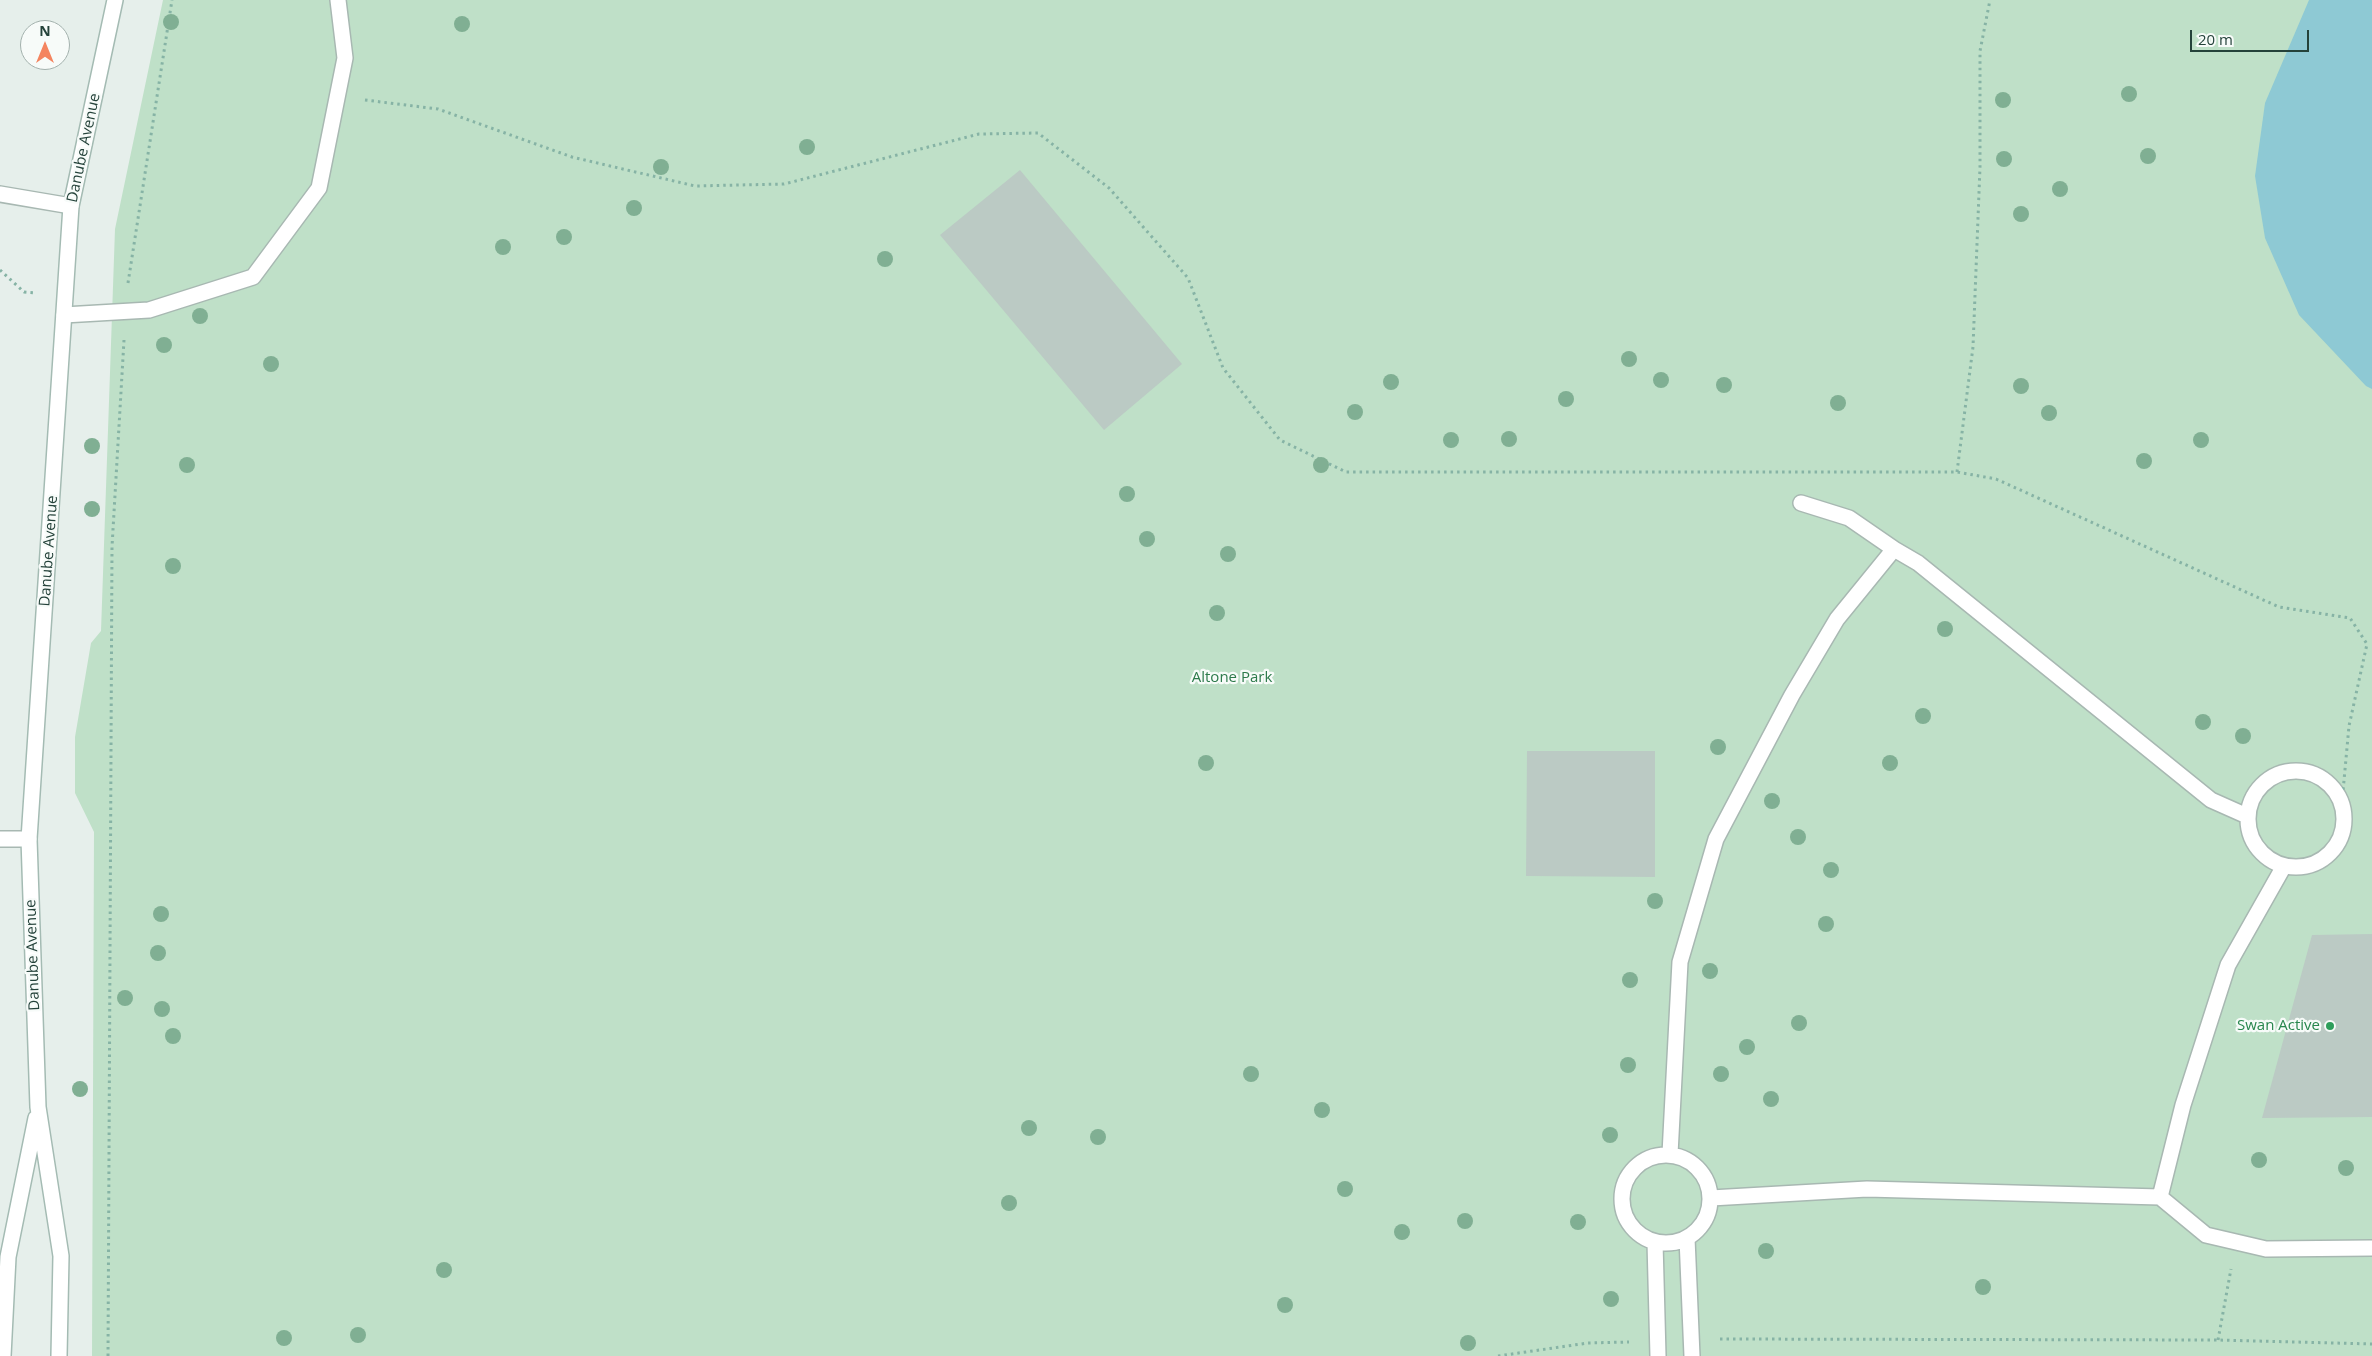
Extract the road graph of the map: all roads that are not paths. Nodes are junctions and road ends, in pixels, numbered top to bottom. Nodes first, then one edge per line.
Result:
1 (115, 0) edge
2 (338, 0) edge
3 (0, 194) edge
4 (71, 206) junction
5 (64, 315) junction
6 (1801, 503) dead end
7 (1894, 549) junction
8 (2247, 816) junction
9 (0, 839) edge
10 (29, 840) junction
11 (2284, 866) junction
12 (38, 1106) junction
13 (1670, 1154) junction
14 (2160, 1197) junction
15 (1711, 1198) junction
16 (1687, 1238) junction
17 (1655, 1242) junction
18 (2372, 1248) edge
19 (1659, 1349) edge
20 (3, 1356) edge
21 (59, 1356) edge
22 (1692, 1356) edge

1 - 4 street, Danube Avenue
2 - 5 street
3 - 4 street
4 - 5 street, Danube Avenue
5 - 10 street, Danube Avenue
6 - 7 street
7 - 8 street
7 - 13 street
8 - 11 street
8 - 11 street
9 - 10 street
10 - 12 street, Danube Avenue
11 - 14 street
12 - 20 street, Danube Avenue
12 - 21 street, Danube Avenue
13 - 15 street
13 - 17 street
14 - 15 street
14 - 18 street
15 - 16 street
16 - 17 street
16 - 22 street
17 - 19 street

